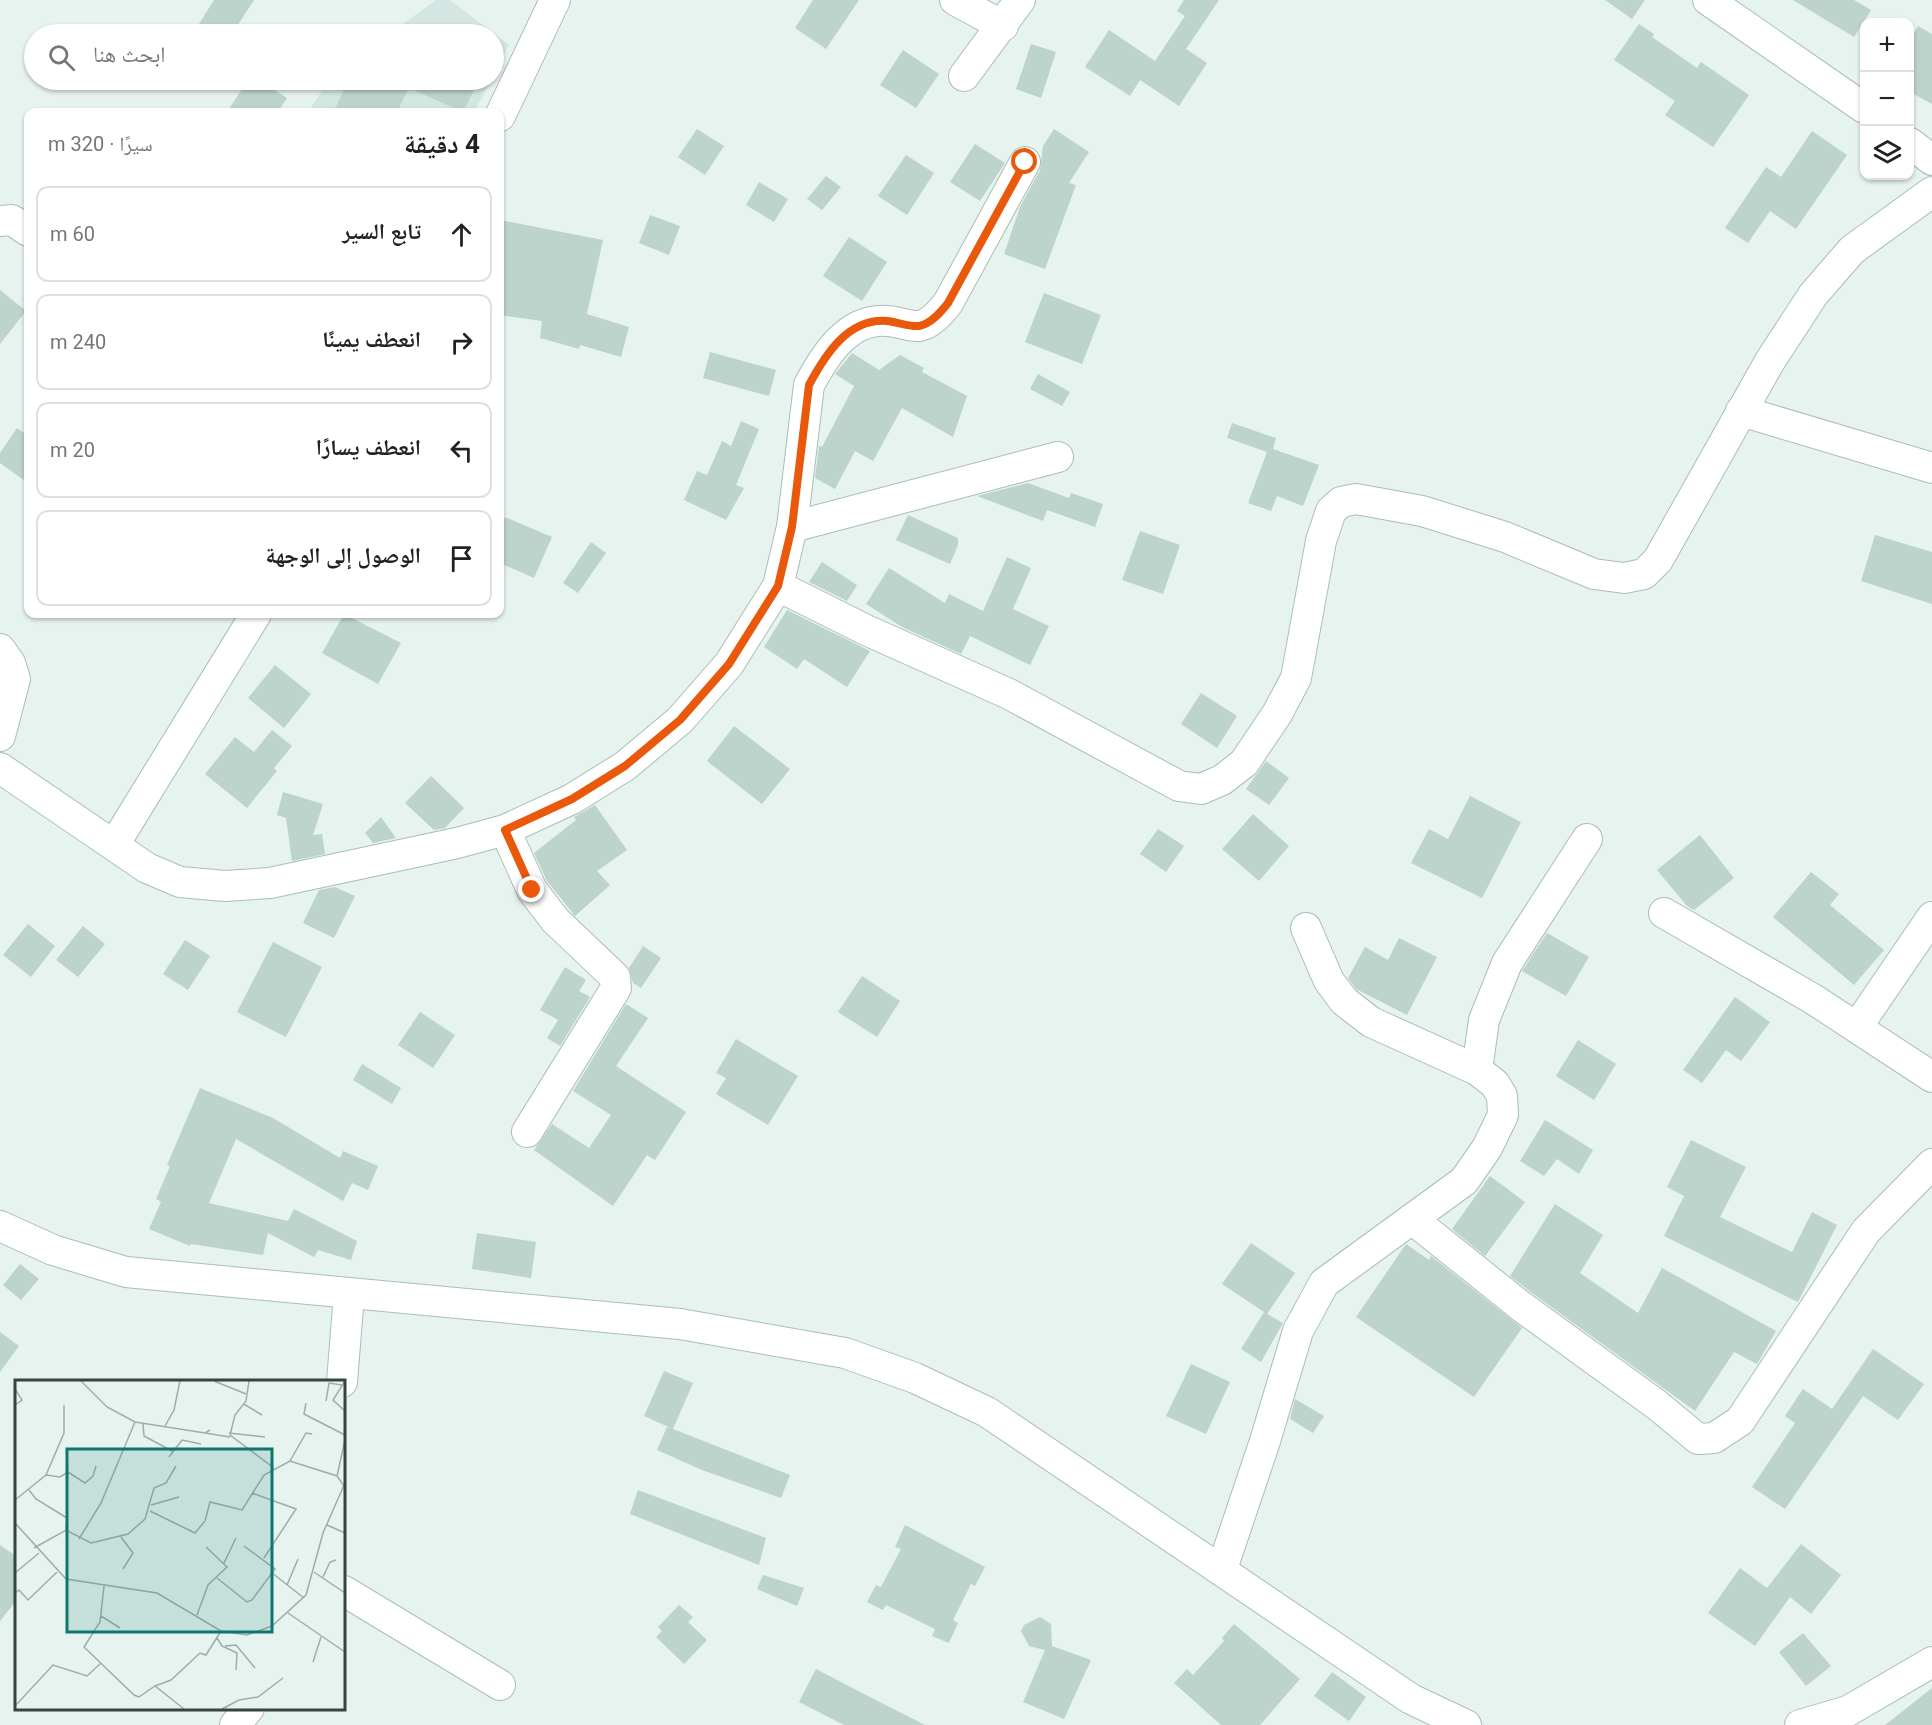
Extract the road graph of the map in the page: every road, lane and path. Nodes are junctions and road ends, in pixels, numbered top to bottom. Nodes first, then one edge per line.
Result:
1 (555, 0) edge
2 (955, 0) edge
3 (1020, 0) edge
4 (1708, 0) edge
5 (1003, 26) junction
6 (963, 76) dead end
7 (1860, 105) edge
8 (504, 108) edge
9 (1914, 146) edge
10 (1932, 160) edge
11 (1025, 162) dead end
12 (1932, 192) edge
13 (0, 222) edge
14 (24, 228) edge
15 (1741, 411) junction
16 (1058, 457) dead end
17 (1932, 468) edge
18 (792, 527) junction
19 (778, 586) junction
20 (254, 618) edge
21 (0, 649) edge
22 (0, 736) edge
23 (0, 768) edge
24 (505, 830) junction
25 (1587, 839) dead end
26 (114, 845) junction
27 (1664, 913) dead end
28 (1932, 917) edge
29 (1306, 928) dead end
30 (1857, 1027) junction
31 (1477, 1070) junction
32 (1932, 1077) edge
33 (527, 1132) dead end
34 (1930, 1170) edge
35 (1412, 1219) junction
36 (0, 1226) edge
37 (349, 1294) junction
38 (342, 1380) edge
39 (1222, 1569) junction
40 (345, 1592) edge
41 (1932, 1662) edge
42 (500, 1685) dead end
43 (247, 1710) edge
44 (1453, 1723) edge
45 (235, 1725) edge
46 (1800, 1725) edge

1 - 8 street
2 - 5 street
3 - 5 street
4 - 7 street
5 - 6 street
9 - 10 street
11 - 18 street
12 - 15 street
13 - 14 street
15 - 17 street
15 - 19 street
16 - 18 street
18 - 19 street
19 - 24 street
20 - 26 street
21 - 22 street
23 - 26 street
24 - 26 street
24 - 33 street
25 - 31 street
27 - 30 street
28 - 30 street
29 - 31 street
30 - 32 street
31 - 35 street
34 - 35 street
35 - 39 street
36 - 37 street
37 - 38 street
37 - 39 street
39 - 44 street
40 - 42 street
41 - 46 street
43 - 45 street

